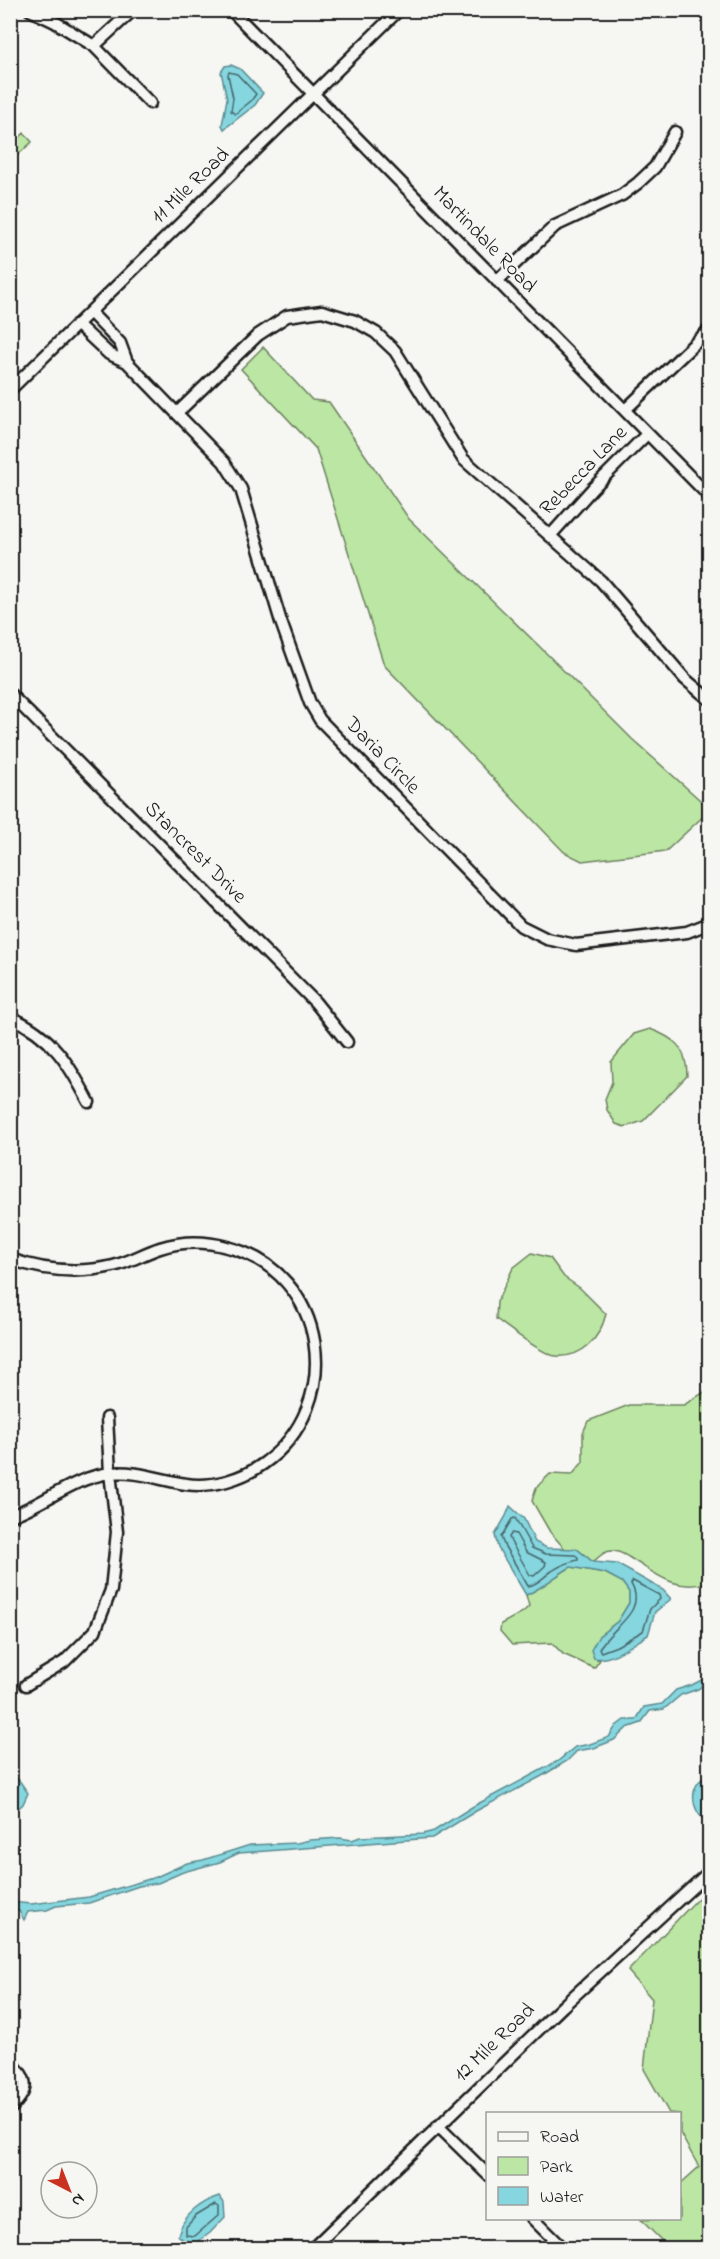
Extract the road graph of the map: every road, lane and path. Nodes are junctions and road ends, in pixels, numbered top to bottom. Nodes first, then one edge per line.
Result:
1 (30, 10) edge
2 (133, 10) edge
3 (231, 10) edge
4 (399, 10) edge
5 (94, 46) junction
6 (314, 95) junction
7 (150, 103) dead end
8 (675, 132) dead end
9 (497, 281) junction
10 (90, 312) junction
11 (77, 324) junction
12 (710, 328) edge
13 (127, 362) junction
14 (10, 390) edge
15 (625, 410) junction
16 (177, 413) junction
17 (647, 434) junction
18 (710, 497) edge
19 (550, 536) junction
20 (10, 694) edge
21 (710, 700) edge
22 (710, 923) edge
23 (10, 1017) edge
24 (347, 1042) dead end
25 (89, 1102) dead end
26 (10, 1259) edge
27 (107, 1418) dead end
28 (110, 1473) junction
29 (10, 1516) edge
30 (26, 1685) dead end
31 (710, 1871) edge
32 (10, 2062) edge
33 (10, 2109) edge
34 (438, 2126) junction
35 (486, 2173) edge
36 (533, 2220) edge
37 (313, 2248) edge
38 (562, 2248) edge

1 - 5 street
2 - 5 street
3 - 6 street, Martindale Road
4 - 6 street, 11 Mile Road
5 - 7 street
6 - 9 street, Martindale Road
6 - 10 street, 11 Mile Road
8 - 9 street
9 - 15 street, Martindale Road
10 - 11 street, 11 Mile Road
10 - 13 street, Daria Circle
11 - 13 street, Daria Circle
11 - 14 street, 11 Mile Road
12 - 15 street
13 - 16 street, Daria Circle
15 - 17 street, Martindale Road
16 - 19 street
16 - 22 street, Daria Circle
17 - 18 street, Martindale Road
17 - 19 street, Rebecca Lane
19 - 21 street
20 - 24 street, Stancrest Drive
23 - 25 street
26 - 28 street
27 - 28 street
28 - 29 street
28 - 30 street
31 - 34 street, 12 Mile Road
32 - 33 street
34 - 35 street
34 - 37 street, 12 Mile Road
36 - 38 street

